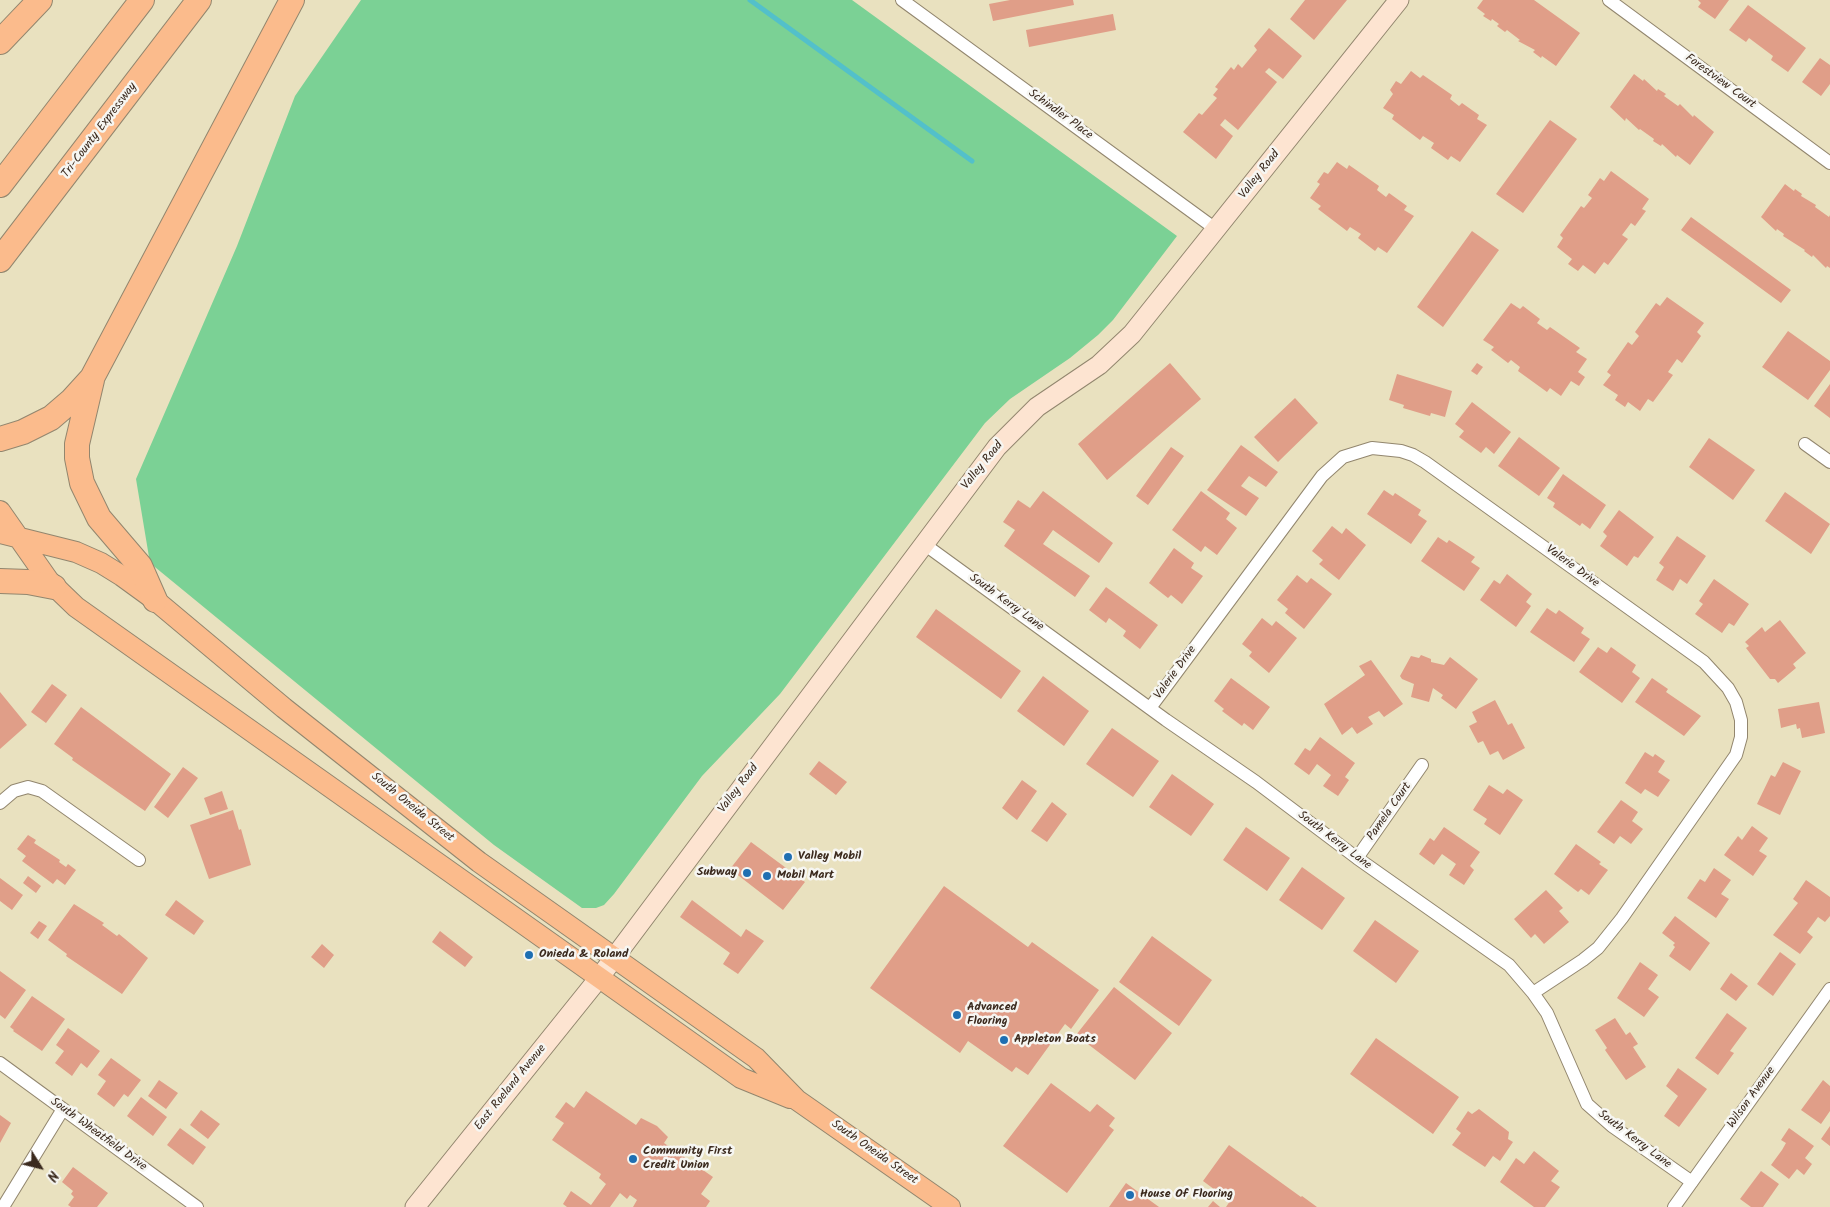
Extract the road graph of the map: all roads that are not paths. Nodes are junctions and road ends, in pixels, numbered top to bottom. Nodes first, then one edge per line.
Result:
1 (40, 0) edge
2 (142, 0) edge
3 (199, 0) edge
4 (292, 0) edge
5 (902, 0) edge
6 (1399, 0) edge
7 (1609, 0) edge
8 (0, 42) edge
9 (1830, 163) edge
10 (0, 185) edge
11 (1217, 230) junction
12 (0, 260) edge
13 (92, 378) junction
14 (0, 439) edge
15 (1805, 444) dead end
16 (1830, 462) edge
17 (0, 511) edge
18 (9, 535) edge
19 (924, 544) junction
20 (0, 581) edge
21 (54, 587) junction
22 (155, 600) junction
23 (1150, 708) junction
24 (1422, 765) dead end
25 (0, 803) edge
26 (1357, 858) junction
27 (139, 860) dead end
28 (606, 968) junction
29 (1830, 989) edge
30 (1534, 993) junction
31 (0, 1063) edge
32 (63, 1109) junction
33 (1692, 1182) junction
34 (3, 1207) edge
35 (196, 1207) edge
36 (415, 1207) edge
37 (950, 1207) edge
38 (1674, 1207) edge

1 - 8 highway
2 - 10 highway
3 - 12 highway, Tri-County Expressway
4 - 13 highway
5 - 11 street, Schindler Place
6 - 11 street, Valley Road
7 - 9 street, Forestview Court
11 - 19 street, Valley Road
13 - 14 highway
13 - 22 highway
15 - 16 street
17 - 18 main road, South Oneida Street
18 - 21 main road, South Oneida Street
18 - 22 main road, South Oneida Street
19 - 23 street, South Kerry Lane
19 - 28 street, Valley Road
20 - 21 highway
21 - 28 main road, South Oneida Street
22 - 28 main road, South Oneida Street
23 - 26 street, South Kerry Lane
23 - 30 street, Valerie Drive
24 - 26 street, Pamela Court
25 - 27 street
26 - 30 street, South Kerry Lane
28 - 36 street, East Roeland Avenue
28 - 37 main road, South Oneida Street
29 - 33 street, Wilson Avenue
30 - 33 street, South Kerry Lane
31 - 32 street, South Wheatfield Drive
32 - 34 street
32 - 35 street, South Wheatfield Drive
33 - 38 street, Wilson Avenue

